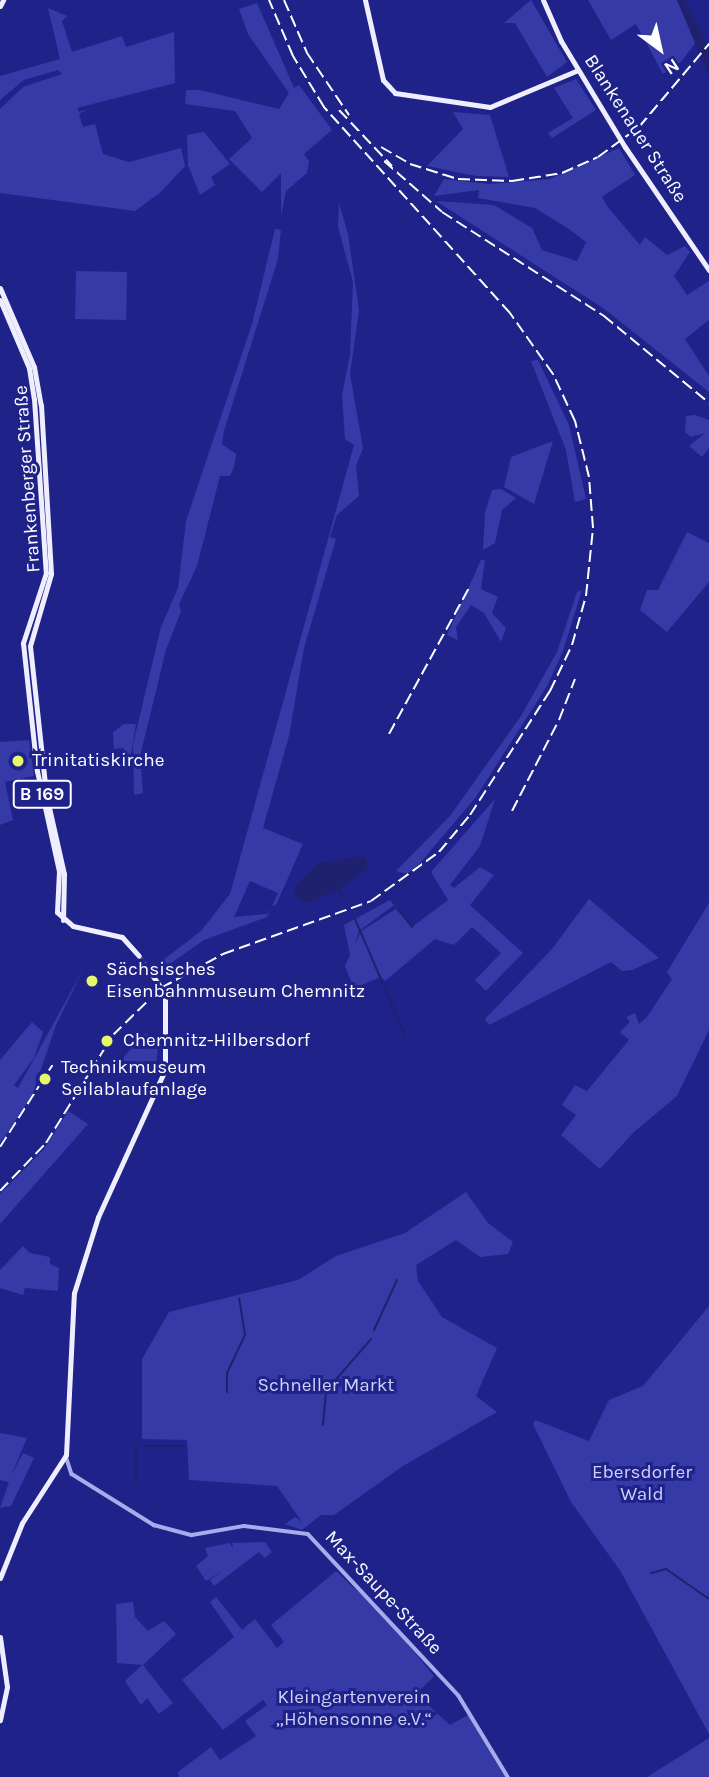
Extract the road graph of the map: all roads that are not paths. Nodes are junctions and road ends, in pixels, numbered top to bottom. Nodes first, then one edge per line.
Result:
1 (3, 0) edge
2 (365, 0) edge
3 (542, 0) edge
4 (0, 6) edge
5 (578, 70) junction
6 (709, 270) edge
7 (0, 288) edge
8 (0, 300) edge
9 (63, 920) junction
10 (139, 956) tunnel mouth
11 (151, 973) tunnel mouth
12 (66, 1455) junction
13 (0, 1578) edge
14 (0, 1637) edge
15 (0, 1720) edge
16 (508, 1777) edge

1 - 4 main road
2 - 5 main road
3 - 5 main road, Blankenauer Straße
5 - 6 main road, Blankenauer Straße
7 - 9 main road, Frankenberger Straße / B 169
8 - 9 main road, Frankenberger Straße / B 169
9 - 10 main road
11 - 12 main road
12 - 13 main road
12 - 16 street, Max-Saupe-Straße
14 - 15 main road

